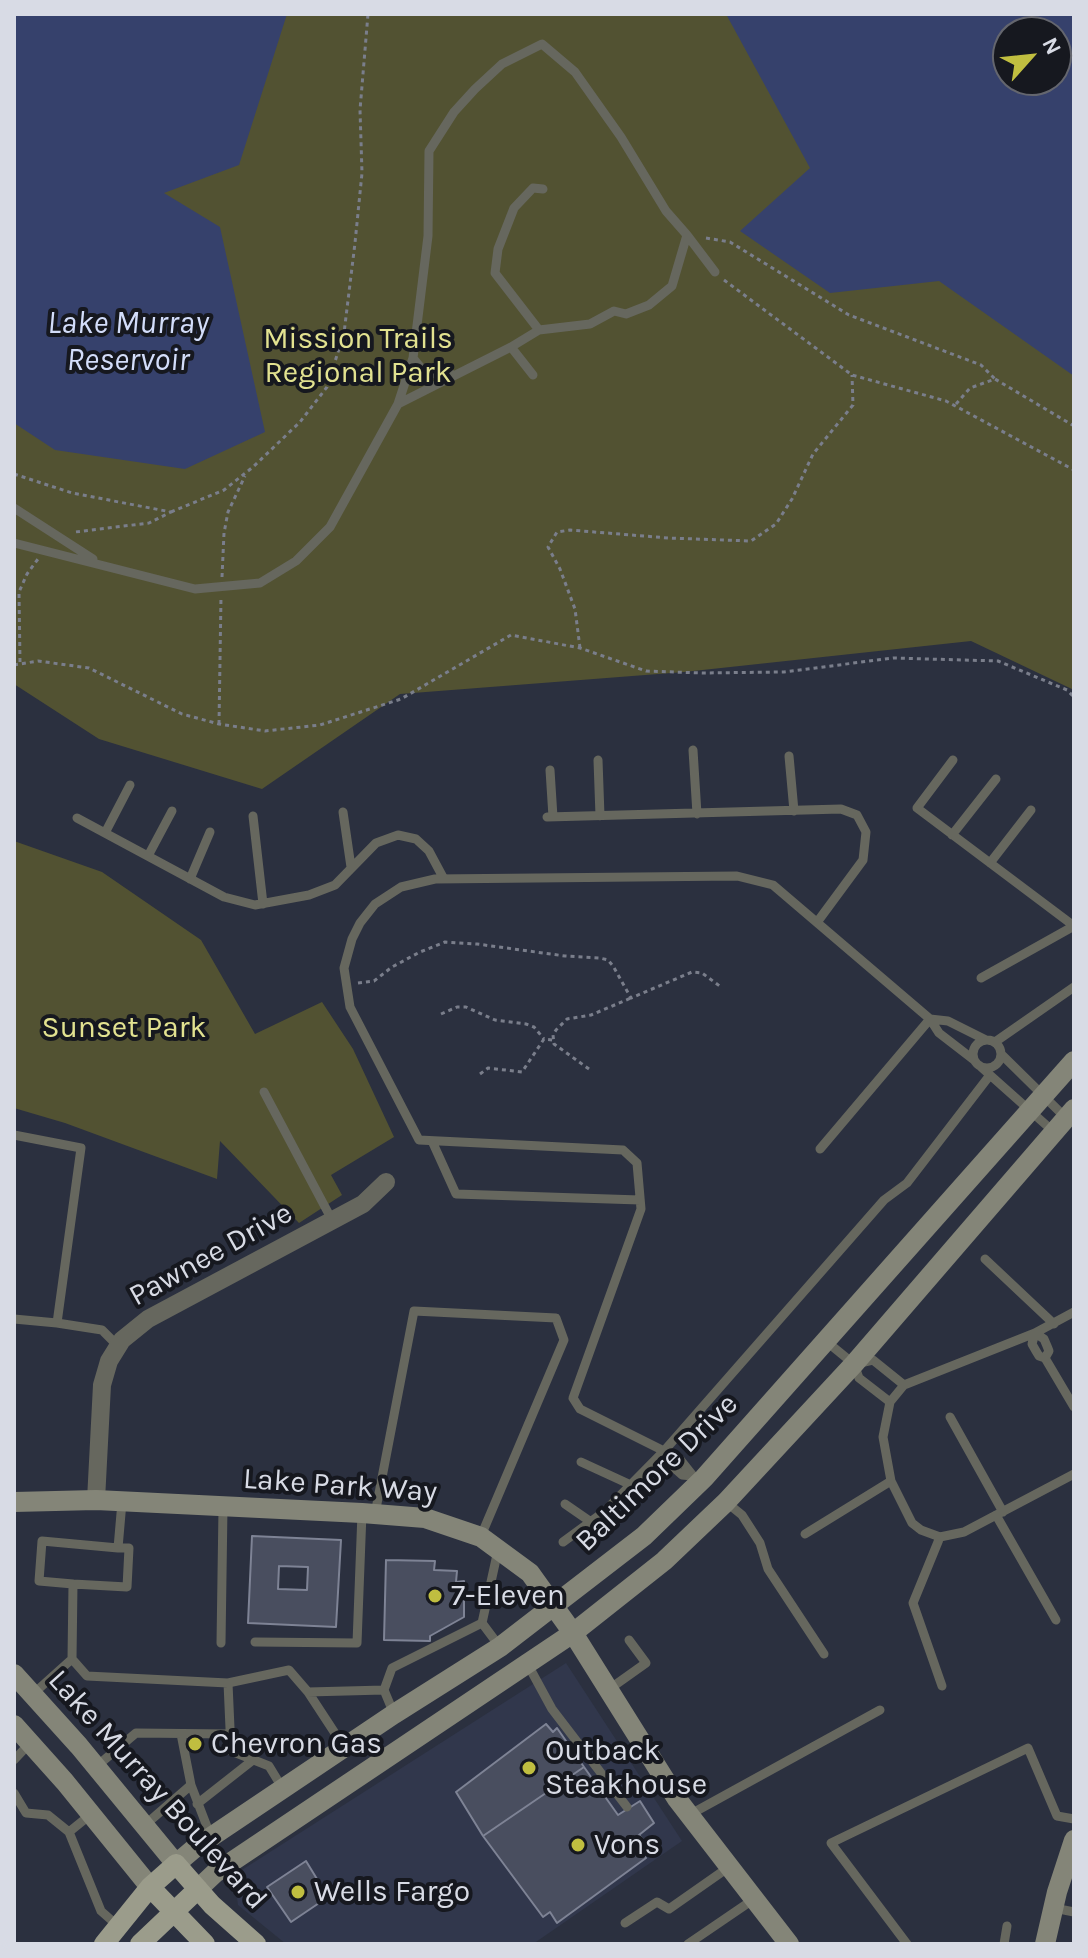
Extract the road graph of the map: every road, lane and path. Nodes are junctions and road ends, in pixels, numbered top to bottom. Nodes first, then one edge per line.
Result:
1 (368, 14) edge
2 (543, 189) dead end
3 (687, 235) junction
4 (715, 272) joint
5 (539, 330) junction
6 (511, 347) junction
7 (413, 358) junction
8 (455, 374) junction
9 (533, 375) dead end
10 (852, 375) junction
11 (995, 379) junction
12 (398, 404) junction
13 (954, 405) junction
14 (1074, 426) edge
15 (1074, 470) edge
16 (14, 474) edge
17 (14, 508) edge
18 (171, 512) junction
19 (61, 538) junction
20 (14, 543) edge
21 (46, 552) junction
22 (99, 563) junction
23 (580, 648) junction
24 (20, 662) junction
25 (14, 665) edge
26 (1074, 697) edge
27 (693, 750) dead end
28 (789, 756) dead end
29 (598, 760) dead end
30 (953, 760) dead end
31 (550, 770) dead end
32 (996, 779) dead end
33 (130, 785) dead end
34 (1031, 810) dead end
35 (172, 811) dead end
36 (794, 811) junction
37 (343, 812) dead end
38 (697, 814) junction
39 (253, 816) dead end
40 (600, 816) junction
41 (77, 818) dead end
42 (210, 832) dead end
43 (105, 833) junction
44 (952, 835) junction
45 (148, 856) junction
46 (990, 863) junction
47 (351, 867) junction
48 (190, 879) junction
49 (444, 879) junction
50 (263, 904) junction
51 (818, 921) junction
52 (1074, 926) edge
53 (981, 978) dead end
54 (347, 985) junction
55 (721, 987) dead end
56 (1074, 987) edge
57 (631, 998) junction
58 (441, 1014) dead end
59 (930, 1019) junction
60 (544, 1039) junction
61 (553, 1040) junction
62 (990, 1041) junction
63 (1001, 1054) junction
64 (1074, 1061) edge
65 (977, 1063) junction
66 (589, 1069) dead end
67 (480, 1074) dead end
68 (990, 1075) junction
69 (264, 1092) dead end
70 (1036, 1103) junction
71 (1065, 1120) edge
72 (14, 1135) edge
73 (432, 1141) junction
74 (820, 1149) dead end
75 (386, 1182) dead end
76 (640, 1200) junction
77 (332, 1220) junction
78 (985, 1259) dead end
79 (1074, 1312) edge
80 (14, 1319) edge
81 (57, 1323) junction
82 (1054, 1324) junction
83 (1035, 1333) junction
84 (827, 1342) junction
85 (118, 1346) junction
86 (854, 1364) junction
87 (904, 1385) junction
88 (890, 1402) junction
89 (1074, 1407) edge
90 (950, 1417) dead end
91 (667, 1454) junction
92 (581, 1462) dead end
93 (1074, 1474) edge
94 (696, 1479) junction
95 (891, 1481) junction
96 (631, 1485) junction
97 (96, 1500) junction
98 (14, 1502) edge
99 (122, 1502) junction
100 (726, 1502) junction
101 (565, 1504) dead end
102 (223, 1508) junction
103 (369, 1513) junction
104 (999, 1513) junction
105 (591, 1522) junction
106 (805, 1534) dead end
107 (940, 1537) junction
108 (563, 1542) dead end
109 (490, 1543) junction
110 (118, 1548) junction
111 (73, 1584) junction
112 (554, 1606) junction
113 (1056, 1620) dead end
114 (482, 1623) junction
115 (573, 1633) junction
116 (629, 1640) dead end
117 (255, 1642) dead end
118 (221, 1643) dead end
119 (500, 1647) junction
120 (824, 1654) dead end
121 (72, 1659) junction
122 (527, 1663) junction
123 (14, 1674) edge
124 (228, 1683) junction
125 (942, 1686) dead end
126 (384, 1690) junction
127 (608, 1690) junction
128 (308, 1692) junction
129 (33, 1694) junction
130 (880, 1710) dead end
131 (394, 1714) junction
132 (14, 1725) edge
133 (181, 1734) junction
134 (230, 1734) junction
135 (30, 1743) junction
136 (344, 1747) junction
137 (14, 1760) edge
138 (253, 1760) junction
139 (95, 1767) junction
140 (191, 1785) junction
141 (283, 1789) junction
142 (14, 1793) edge
143 (197, 1804) junction
144 (627, 1807) dead end
145 (90, 1815) junction
146 (689, 1815) junction
147 (1074, 1819) edge
148 (143, 1826) junction
149 (69, 1832) junction
150 (211, 1837) junction
151 (1074, 1840) edge
152 (176, 1864) junction
153 (729, 1867) junction
154 (150, 1887) junction
155 (198, 1889) junction
156 (754, 1899) junction
157 (1064, 1910) edge
158 (172, 1911) junction
159 (625, 1923) dead end
160 (118, 1926) junction
161 (1007, 1926) dead end
162 (104, 1944) edge
163 (140, 1944) edge
164 (205, 1944) edge
165 (256, 1944) edge
166 (688, 1944) edge
167 (789, 1944) edge
168 (907, 1944) edge
169 (1004, 1944) edge
170 (1045, 1944) edge

1 - 18 path
2 - 5 lane
3 - 4 lane
3 - 5 lane
3 - 7 lane
3 - 11 path
4 - 10 path
5 - 6 lane
6 - 8 lane
6 - 9 lane
7 - 8 lane
7 - 12 lane
8 - 12 lane
10 - 13 path
10 - 23 path
11 - 13 path
11 - 14 path
12 - 22 lane
13 - 15 path
16 - 18 path
17 - 19 lane
18 - 19 path
19 - 22 lane
20 - 21 lane
21 - 22 lane
21 - 24 path
23 - 24 path
23 - 26 path
24 - 25 path
27 - 38 lane
28 - 36 lane
29 - 40 lane
30 - 44 lane
31 - 40 lane
32 - 44 lane
33 - 43 lane
34 - 46 lane
35 - 45 lane
36 - 38 lane
36 - 51 lane
37 - 47 lane
38 - 40 lane
39 - 50 lane
41 - 43 lane
42 - 48 lane
43 - 45 lane
44 - 46 lane
45 - 48 lane
46 - 52 lane
47 - 49 lane
47 - 50 lane
48 - 50 lane
49 - 51 lane
49 - 54 lane
51 - 59 lane
52 - 53 lane
54 - 57 path
54 - 73 lane
55 - 57 path
56 - 62 lane
57 - 61 path
58 - 60 path
59 - 62 lane
59 - 65 lane
59 - 74 lane
60 - 61 path
60 - 67 path
61 - 66 path
62 - 63 lane
62 - 65 lane
63 - 65 lane
63 - 70 lane
64 - 70 main road, Baltimore Drive
65 - 68 lane
68 - 70 lane
68 - 91 lane
69 - 77 lane
70 - 71 lane
70 - 71 lane
70 - 84 main road, Baltimore Drive
71 - 86 main road
72 - 81 lane
73 - 76 lane
73 - 76 lane
75 - 77 street, Pawnee Drive
76 - 91 lane
77 - 85 street, Pawnee Drive
78 - 82 lane
79 - 82 lane
80 - 81 lane
81 - 85 lane
82 - 83 lane
83 - 87 lane
83 - 89 lane
84 - 86 lane
84 - 94 main road, Baltimore Drive
85 - 97 street, Pawnee Drive
86 - 87 lane
86 - 88 lane
86 - 100 main road
87 - 88 lane
88 - 95 lane
90 - 104 lane
91 - 94 lane
91 - 96 lane
92 - 96 lane
93 - 104 lane
94 - 100 main road
94 - 112 main road, Baltimore Drive
95 - 106 lane
95 - 107 lane
96 - 105 lane
97 - 98 main road, Lake Park Way
97 - 99 main road, Lake Park Way
99 - 102 main road, Lake Park Way
99 - 110 lane
100 - 115 main road
100 - 120 lane
101 - 105 lane
102 - 103 main road, Lake Park Way
102 - 118 lane
103 - 109 main road, Lake Park Way
103 - 109 lane
103 - 117 lane
104 - 107 lane
104 - 113 lane
105 - 108 lane
107 - 125 lane
109 - 112 main road, Lake Park Way
109 - 114 lane
110 - 111 lane
110 - 111 lane
111 - 121 lane
112 - 115 main road, Lake Park Way
112 - 119 main road, Baltimore Drive
114 - 119 lane
114 - 126 lane
115 - 122 main road
115 - 127 main road, Lake Park Way
116 - 127 lane
119 - 131 main road, Baltimore Drive
121 - 124 lane
121 - 129 lane
122 - 144 lane
122 - 155 main road
123 - 129 main road, Lake Murray Boulevard
124 - 128 lane
124 - 134 lane
126 - 128 lane
126 - 131 lane
127 - 146 main road, Lake Park Way
128 - 136 lane
129 - 139 main road, Lake Murray Boulevard
130 - 146 lane
131 - 136 main road, Baltimore Drive
132 - 135 main road, Lake Murray Boulevard
133 - 134 lane
133 - 139 lane
133 - 140 lane
134 - 138 lane
135 - 137 lane
135 - 145 main road, Lake Murray Boulevard
136 - 141 main road, Baltimore Drive
138 - 141 lane
138 - 143 lane
139 - 148 main road, Lake Murray Boulevard
140 - 143 lane
140 - 148 lane
141 - 150 main road, Baltimore Drive
142 - 149 lane
143 - 150 lane
145 - 149 lane
145 - 154 main road, Lake Murray Boulevard
146 - 153 main road, Lake Park Way
147 - 168 lane
148 - 152 main road, Lake Murray Boulevard
149 - 160 lane
150 - 152 main road, Baltimore Drive
151 - 157 main road
152 - 154 main road, Baltimore Drive
152 - 155 main road, Lake Murray Boulevard
153 - 156 main road, Lake Park Way
153 - 159 lane
154 - 158 main road, Lake Murray Boulevard
154 - 160 main road, Baltimore Drive
155 - 158 main road
155 - 165 main road, Lake Murray Boulevard
156 - 166 lane
156 - 167 main road, Lake Park Way
157 - 170 main road
158 - 163 main road
158 - 164 main road, Lake Murray Boulevard
160 - 162 main road, Baltimore Drive
161 - 169 lane

